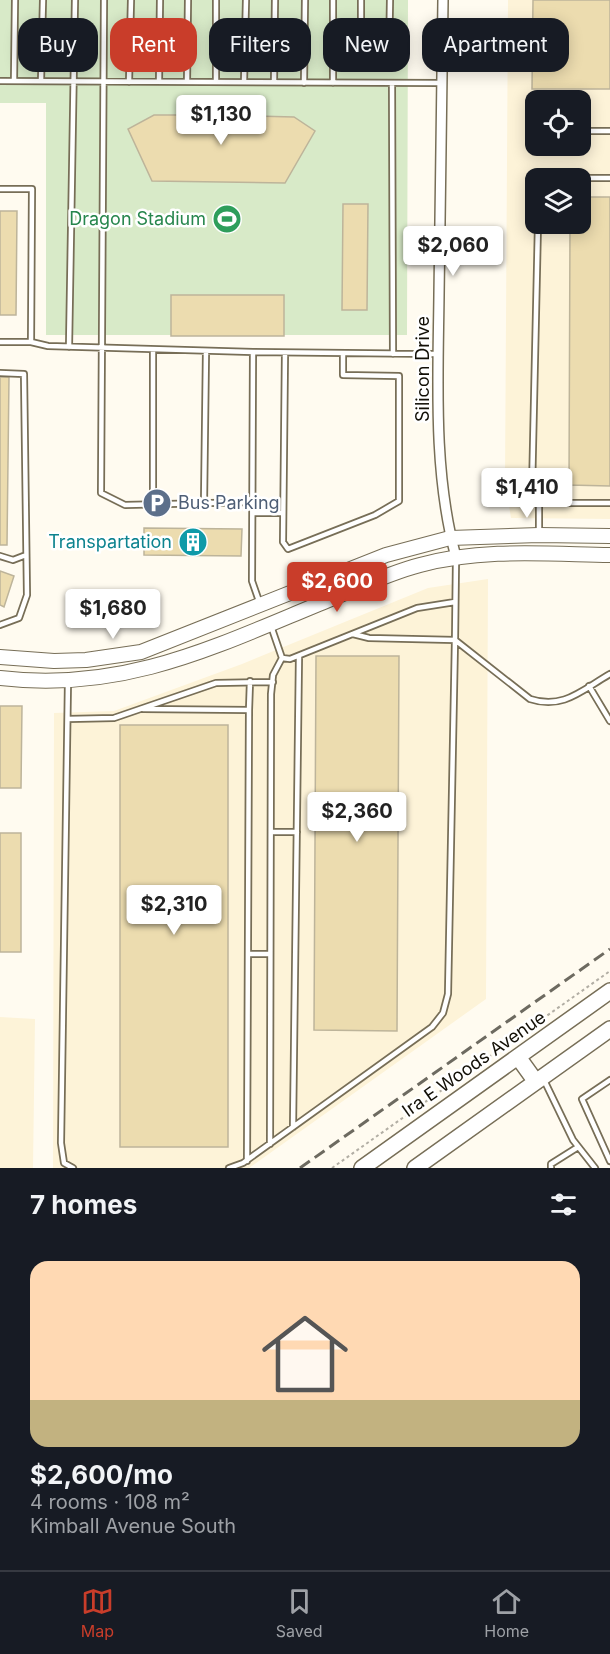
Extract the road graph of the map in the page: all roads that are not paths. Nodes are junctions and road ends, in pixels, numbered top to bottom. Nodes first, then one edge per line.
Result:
1 (15, 0) edge
2 (43, 0) edge
3 (75, 0) edge
4 (104, 0) edge
5 (131, 0) edge
6 (160, 0) edge
7 (188, 0) edge
8 (216, 0) edge
9 (246, 0) edge
10 (274, 0) edge
11 (305, 0) edge
12 (333, 0) edge
13 (361, 0) edge
14 (390, 0) edge
15 (443, 0) edge
16 (333, 18) edge
17 (361, 18) edge
18 (390, 18) edge
19 (333, 72) edge
20 (0, 81) edge
21 (14, 81) junction
22 (41, 81) junction
23 (72, 82) junction
24 (104, 82) junction
25 (129, 82) junction
26 (159, 82) junction
27 (187, 82) junction
28 (216, 82) junction
29 (244, 82) junction
30 (274, 82) junction
31 (304, 83) junction
32 (333, 83) junction
33 (392, 83) junction
34 (442, 83) junction
35 (591, 131) edge
36 (610, 131) edge
37 (591, 178) edge
38 (610, 178) edge
39 (0, 189) edge
40 (538, 234) edge
41 (0, 342) edge
42 (31, 342) junction
43 (69, 347) junction
44 (100, 348) junction
45 (153, 350) junction
46 (206, 351) junction
47 (253, 352) junction
48 (285, 353) junction
49 (343, 353) junction
50 (393, 354) junction
51 (438, 354) junction
52 (0, 373) edge
53 (204, 502) junction
54 (253, 502) junction
55 (539, 503) junction
56 (610, 503) edge
57 (153, 504) junction
58 (253, 513) junction
59 (283, 513) junction
60 (539, 535) junction
61 (610, 536) edge
62 (450, 538) junction
63 (26, 555) junction
64 (610, 555) edge
65 (0, 556) edge
66 (456, 557) junction
67 (455, 602) junction
68 (261, 607) junction
69 (270, 624) junction
70 (0, 625) edge
71 (353, 634) junction
72 (455, 640) junction
73 (299, 656) junction
74 (0, 657) edge
75 (282, 658) junction
76 (68, 661) junction
77 (610, 674) edge
78 (0, 678) edge
79 (68, 681) junction
80 (250, 681) junction
81 (273, 682) junction
82 (589, 686) junction
83 (139, 710) junction
84 (249, 710) junction
85 (68, 719) junction
86 (610, 721) edge
87 (271, 832) junction
88 (297, 832) junction
89 (248, 954) junction
90 (270, 954) junction
91 (610, 991) edge
92 (610, 1029) edge
93 (518, 1057) junction
94 (539, 1079) junction
95 (610, 1080) edge
96 (293, 1127) junction
97 (270, 1144) junction
98 (578, 1147) junction
99 (247, 1161) junction
100 (610, 1161) edge
101 (73, 1168) edge
102 (229, 1168) edge
103 (362, 1168) edge
104 (415, 1168) edge
105 (551, 1168) edge
106 (596, 1168) edge

1 - 21 lane
2 - 22 lane
3 - 23 lane
4 - 24 lane
5 - 25 lane
6 - 26 lane
7 - 27 lane
8 - 28 lane
9 - 29 lane
10 - 30 lane
11 - 31 lane
12 - 16 lane
13 - 17 lane
14 - 18 lane
15 - 34 street, Silicon Drive
19 - 32 lane
20 - 21 lane
21 - 22 lane
22 - 23 lane
23 - 24 lane
23 - 43 lane
24 - 25 lane
24 - 44 lane
25 - 26 lane
26 - 27 lane
27 - 28 lane
28 - 29 lane
29 - 30 lane
30 - 31 lane
31 - 32 lane
32 - 33 lane
33 - 34 lane
33 - 50 lane
34 - 51 street, Silicon Drive
35 - 36 lane
37 - 38 lane
39 - 42 lane
40 - 55 lane
41 - 42 lane
42 - 43 lane
43 - 44 lane
44 - 45 lane
44 - 57 lane
45 - 46 lane
45 - 57 lane
46 - 47 lane
46 - 53 lane
47 - 48 lane
47 - 54 lane
48 - 49 lane
48 - 59 lane
49 - 50 lane
49 - 59 lane
50 - 51 lane
51 - 62 street, Silicon Drive
52 - 63 lane
53 - 54 lane
53 - 57 lane
54 - 58 lane
55 - 56 lane
55 - 60 lane
58 - 59 lane
58 - 68 lane
60 - 61 main road
60 - 62 main road
62 - 66 street, Silicon Drive
62 - 68 main road
63 - 65 lane
63 - 70 lane
64 - 66 main road
66 - 67 lane
66 - 69 main road
67 - 71 lane
67 - 72 lane
68 - 69 main road
68 - 76 main road
69 - 75 lane
69 - 79 main road
71 - 72 lane
71 - 73 lane
72 - 82 lane
72 - 96 lane
73 - 75 lane
73 - 88 lane
74 - 76 main road
75 - 81 lane
76 - 79 main road
77 - 82 lane
78 - 79 main road
79 - 85 lane
80 - 81 lane
80 - 83 lane
80 - 84 lane
81 - 87 lane
82 - 86 lane
83 - 84 lane
83 - 85 lane
84 - 89 lane
85 - 101 lane
87 - 88 lane
87 - 90 lane
88 - 96 lane
89 - 90 lane
89 - 99 lane
90 - 97 lane
91 - 93 main road, Ira E Woods Avenue
92 - 94 main road
93 - 94 main road
93 - 103 main road, Ira E Woods Avenue
94 - 98 lane
94 - 104 main road
95 - 100 lane
96 - 97 lane
97 - 99 lane
98 - 105 lane
98 - 106 lane
99 - 102 lane

